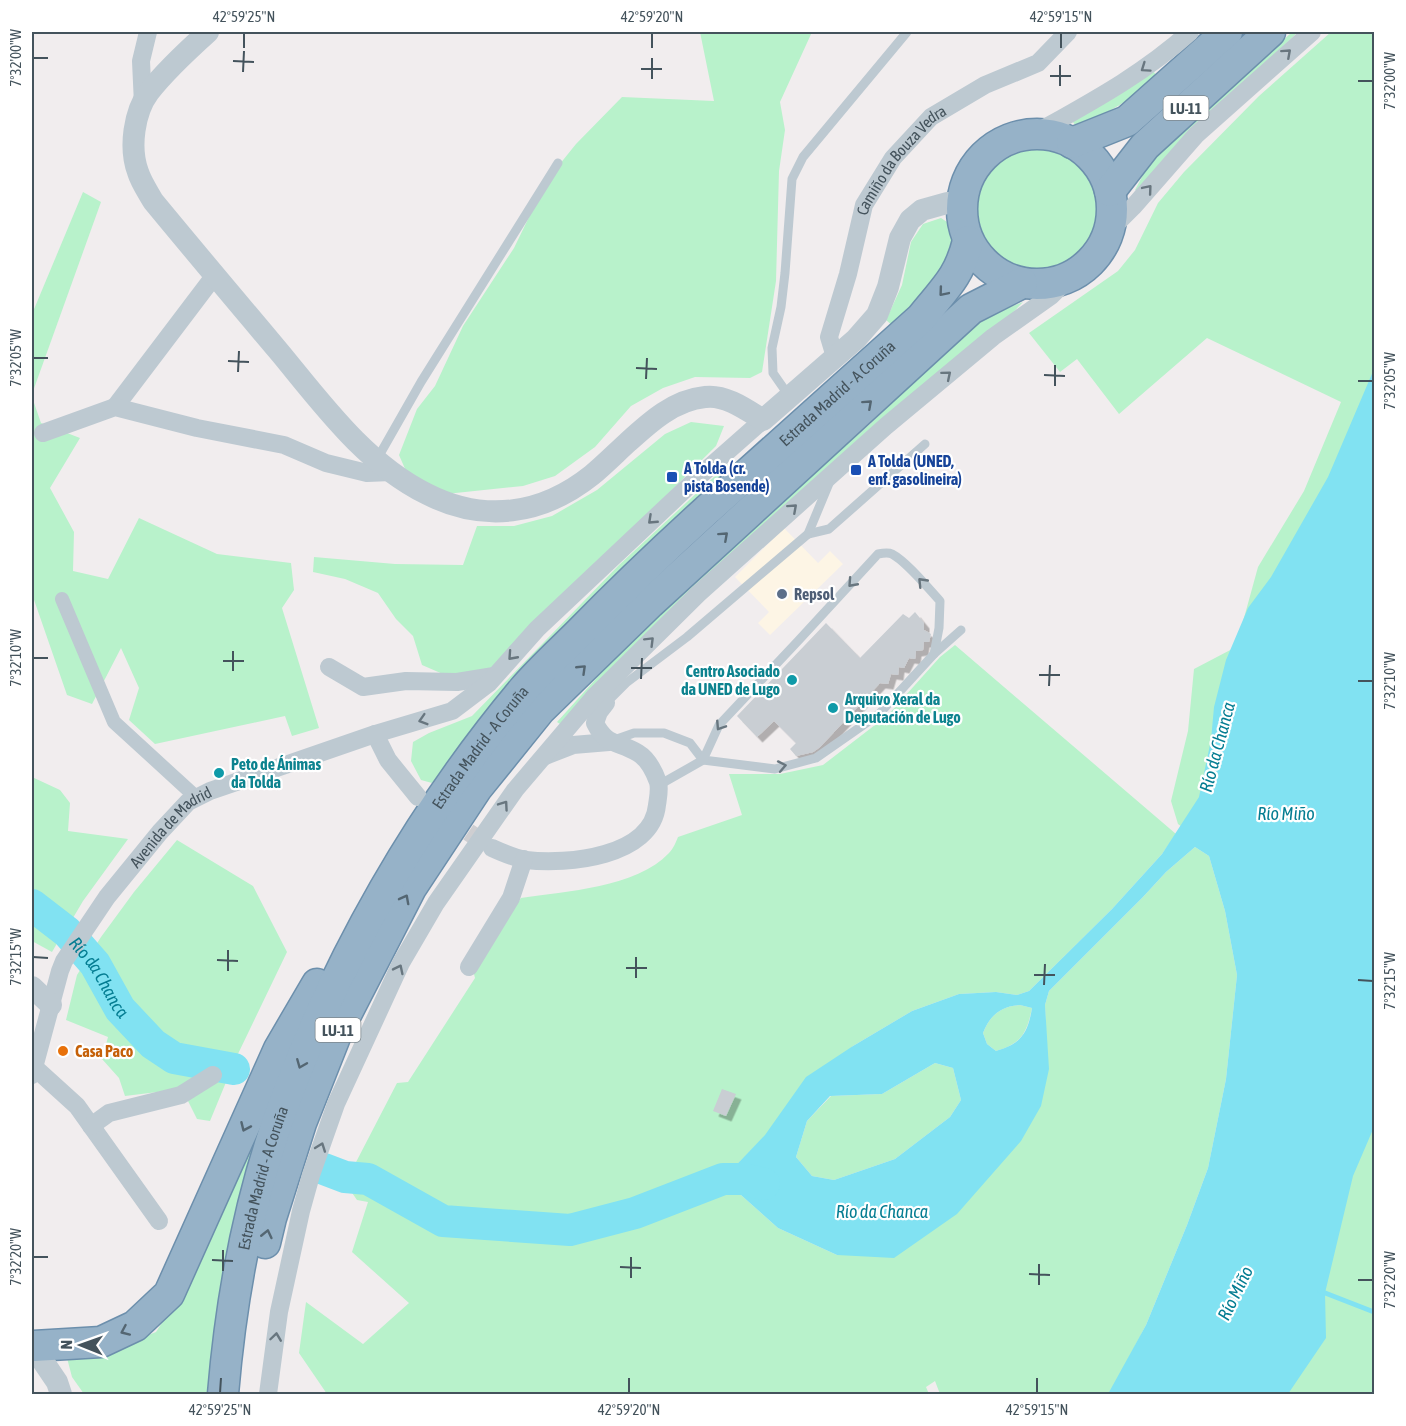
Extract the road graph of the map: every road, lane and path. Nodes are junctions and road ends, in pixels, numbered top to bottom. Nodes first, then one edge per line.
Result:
1 (148, 32) edge
2 (208, 32) edge
3 (907, 32) edge
4 (1068, 32) edge
5 (1190, 32) edge
6 (1227, 32) edge
7 (1270, 32) edge
8 (1312, 32) edge
9 (143, 105) junction
10 (1034, 134) junction
11 (1072, 143) junction
12 (558, 163) dead end
13 (1110, 191) junction
14 (962, 203) junction
15 (1108, 232) junction
16 (968, 241) junction
17 (214, 275) junction
18 (1070, 277) junction
19 (1022, 284) junction
20 (835, 357) junction
21 (790, 398) junction
22 (115, 407) junction
23 (763, 420) junction
24 (43, 433) dead end
25 (925, 444) dead end
26 (384, 466) junction
27 (834, 472) junction
28 (808, 534) junction
29 (62, 599) dead end
30 (961, 630) dead end
31 (934, 654) junction
32 (329, 667) dead end
33 (495, 676) junction
34 (600, 700) junction
35 (375, 734) junction
36 (609, 742) junction
37 (543, 756) junction
38 (703, 760) junction
39 (458, 773) junction
40 (659, 785) junction
41 (418, 797) dead end
42 (197, 798) junction
43 (492, 848) tunnel mouth
44 (525, 860) junction
45 (469, 967) dead end
46 (32, 987) edge
47 (51, 1005) junction
48 (33, 1071) edge
49 (213, 1075) dead end
50 (92, 1126) junction
51 (159, 1221) dead end
52 (33, 1345) edge
53 (62, 1390) edge
54 (223, 1395) edge
55 (238, 1395) edge
56 (268, 1395) edge

1 - 9 street
2 - 9 street
3 - 21 lane
4 - 20 street, Camiño da Bouza Vedra
5 -> 10 street
6 - 11 highway, LU-11
7 - 13 highway, LU-11
15 -> 8 street
9 - 17 street
10 - 11 highway, Estrada Madrid - A Coruña / LU-11
10 - 14 highway, Estrada Madrid - A Coruña / LU-11
11 - 13 highway, Estrada Madrid - A Coruña / LU-11
12 - 26 lane
13 - 15 highway, Estrada Madrid - A Coruña / LU-11
14 - 16 highway, Estrada Madrid - A Coruña / LU-11
14 - 20 street
15 - 18 highway, Estrada Madrid - A Coruña / LU-11
16 - 19 highway, Estrada Madrid - A Coruña / LU-11
16 -> 39 highway, Estrada Madrid - A Coruña / LU-11
17 - 22 street
17 - 26 street
18 - 19 highway, Estrada Madrid - A Coruña / LU-11
27 -> 18 street
55 -> 19 highway, Estrada Madrid - A Coruña / LU-11
20 - 21 street
21 - 23 street
22 - 24 street
22 - 26 street
23 - 26 street
23 -> 33 street, Avenida de Madrid
25 - 28 lane
27 - 28 lane
34 -> 27 street
28 - 34 lane
29 - 42 street
30 - 31 lane
38 -> 31 lane
31 -> 38 lane
32 - 33 street
33 -> 35 street, Avenida de Madrid
34 - 36 street
34 - 37 street
35 - 41 street
35 - 42 street, Avenida de Madrid
36 - 37 street
36 - 38 lane
36 - 40 street
56 -> 37 street
38 - 40 lane
39 -> 52 highway
39 -> 54 highway, Estrada Madrid - A Coruña / LU-11
40 - 44 street
42 - 47 street, Avenida de Madrid
43 - 44 street
44 - 45 street
46 - 47 street
47 - 48 street, Avenida de Madrid
48 - 50 street
49 - 50 street
50 - 51 street
52 - 53 street

